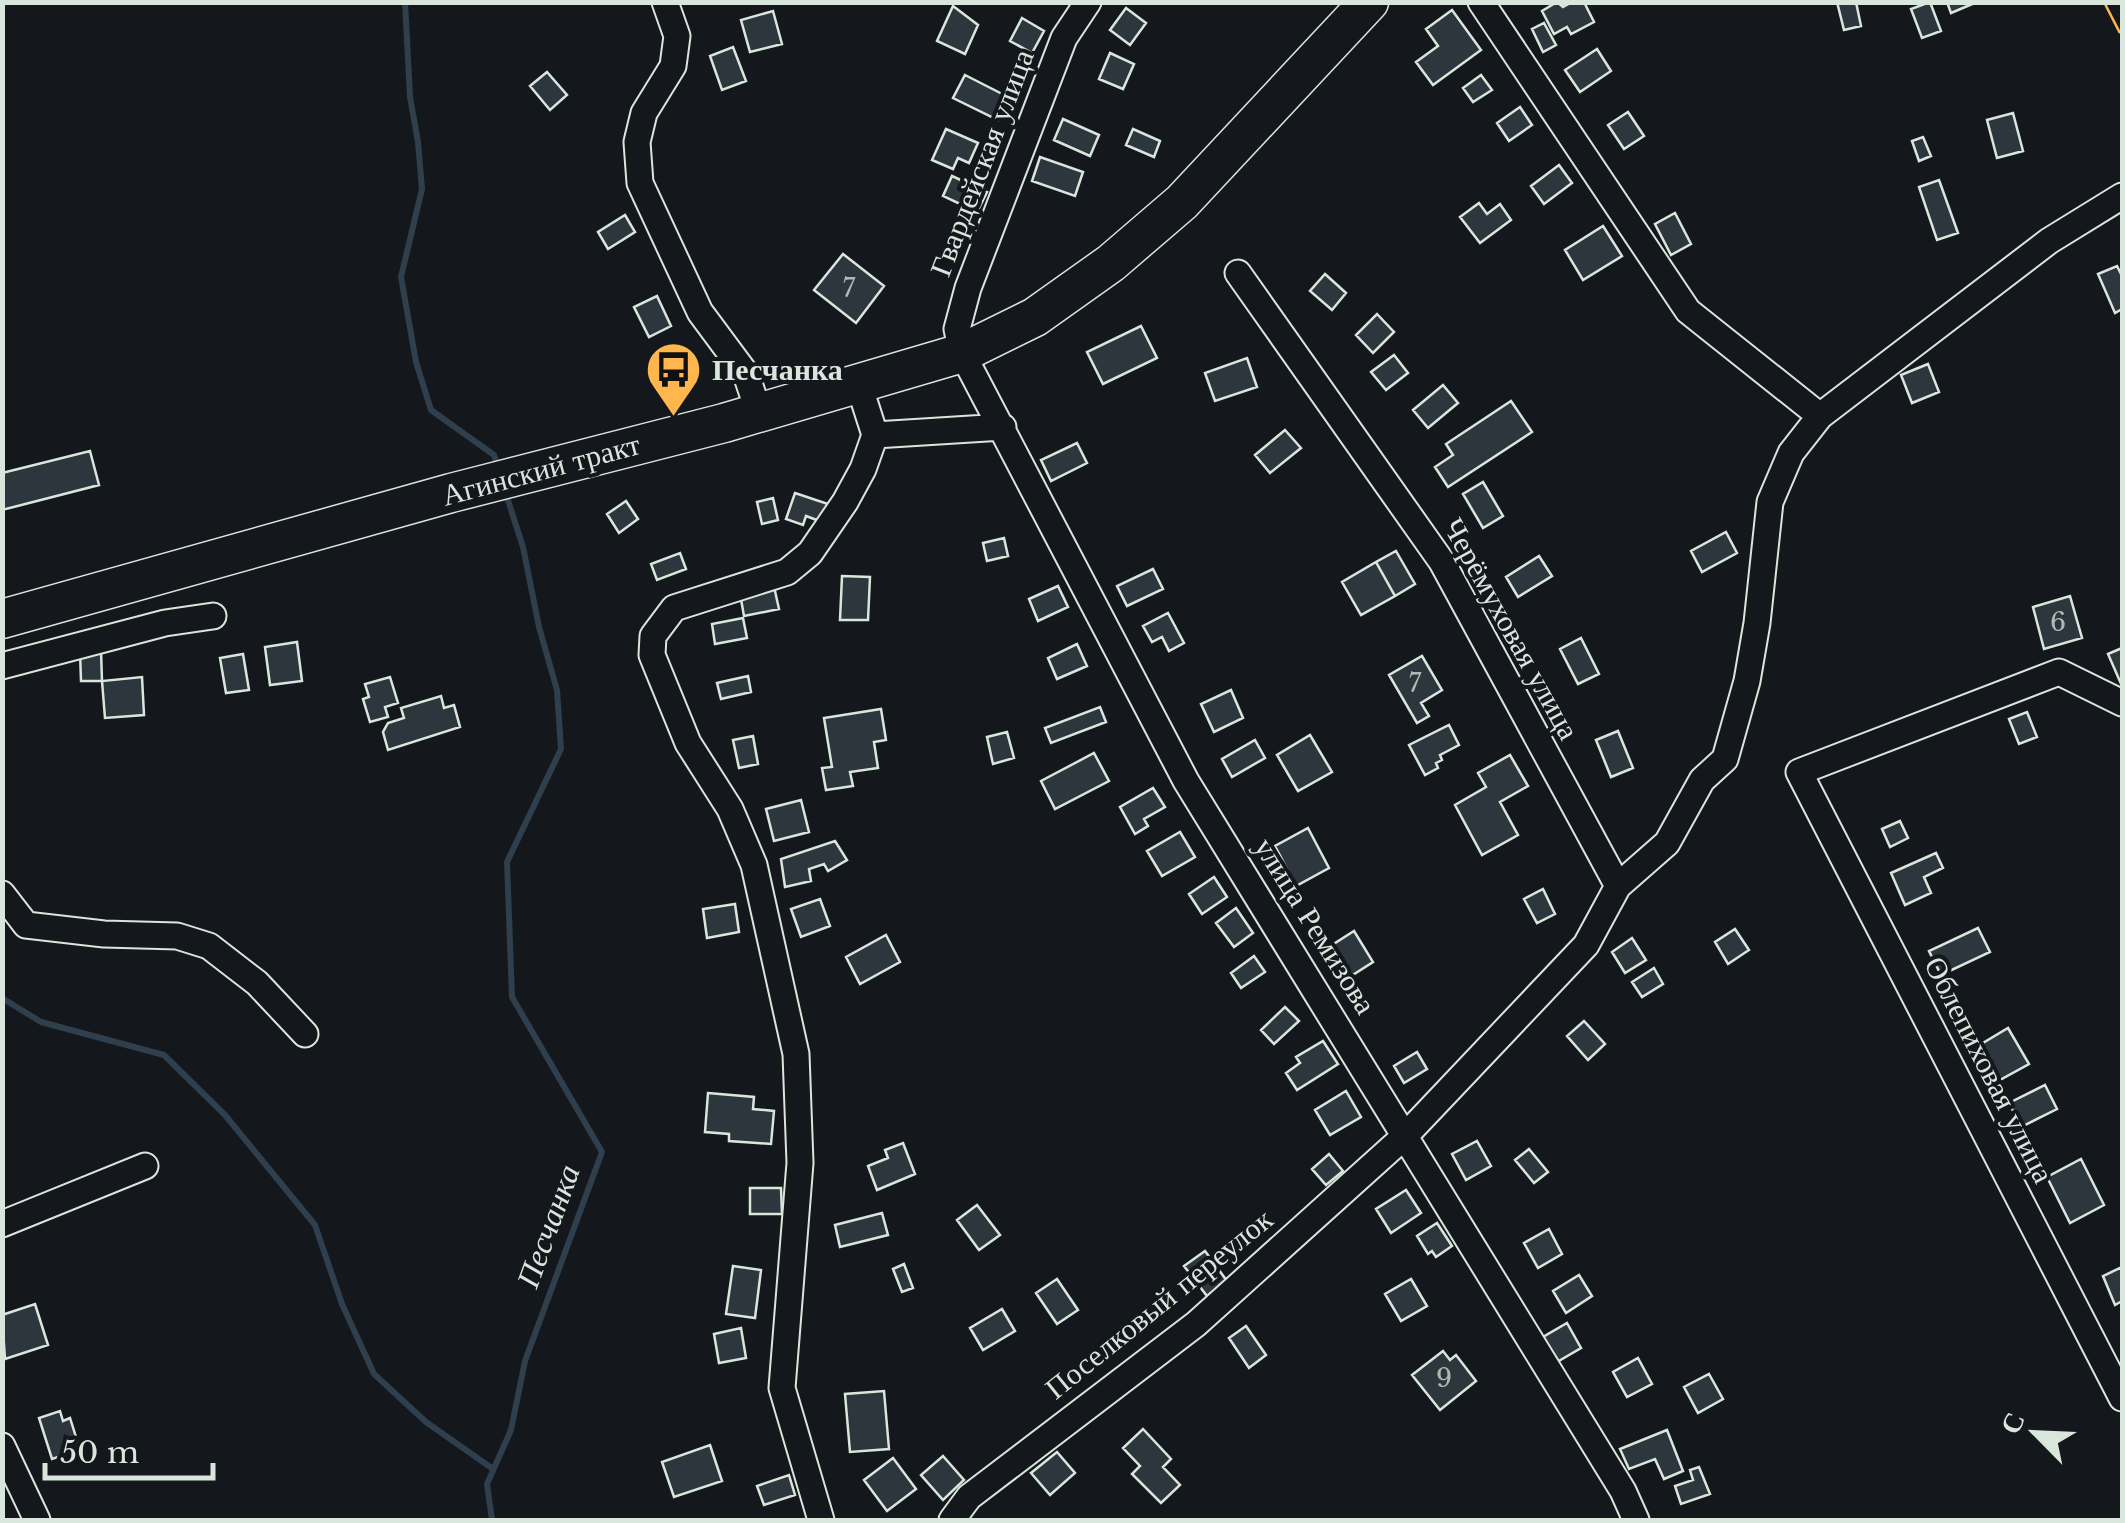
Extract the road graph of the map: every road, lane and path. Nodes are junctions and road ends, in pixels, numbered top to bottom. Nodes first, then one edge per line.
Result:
1 (665, 2) edge
2 (1088, 2) edge
3 (1369, 2) edge
4 (1480, 2) edge
5 (2122, 196) edge
6 (1238, 273) dead end
7 (962, 353) junction
8 (860, 385) junction
9 (759, 412) junction
10 (1820, 416) junction
11 (1004, 426) junction
12 (875, 435) junction
13 (213, 616) dead end
14 (2, 619) edge
15 (2, 666) edge
16 (2122, 703) edge
17 (1618, 886) junction
18 (2, 894) edge
19 (305, 1034) dead end
20 (1406, 1135) junction
21 (145, 1166) dead end
22 (2, 1224) edge
23 (2122, 1398) edge
24 (2, 1446) edge
25 (37, 1520) edge
26 (821, 1520) edge
27 (952, 1520) edge
28 (1636, 1520) edge

1 - 9 street
2 - 7 street, Гвардейская улица
3 - 7 highway, Агинский тракт
4 - 10 street
5 - 10 street
6 - 17 street, Черёмуховая улица
7 - 8 highway, Агинский тракт
7 - 11 street, улица Ремизова
8 - 9 highway, Агинский тракт
8 - 12 street
9 - 14 highway, Агинский тракт
10 - 17 street
11 - 12 street
11 - 20 street, улица Ремизова
12 - 26 street
13 - 15 street
16 - 23 street, Облепиховая улица
17 - 20 street, Поселковый переулок
18 - 19 street
20 - 27 street, Поселковый переулок
20 - 28 street, улица Ремизова
21 - 22 street
24 - 25 street

